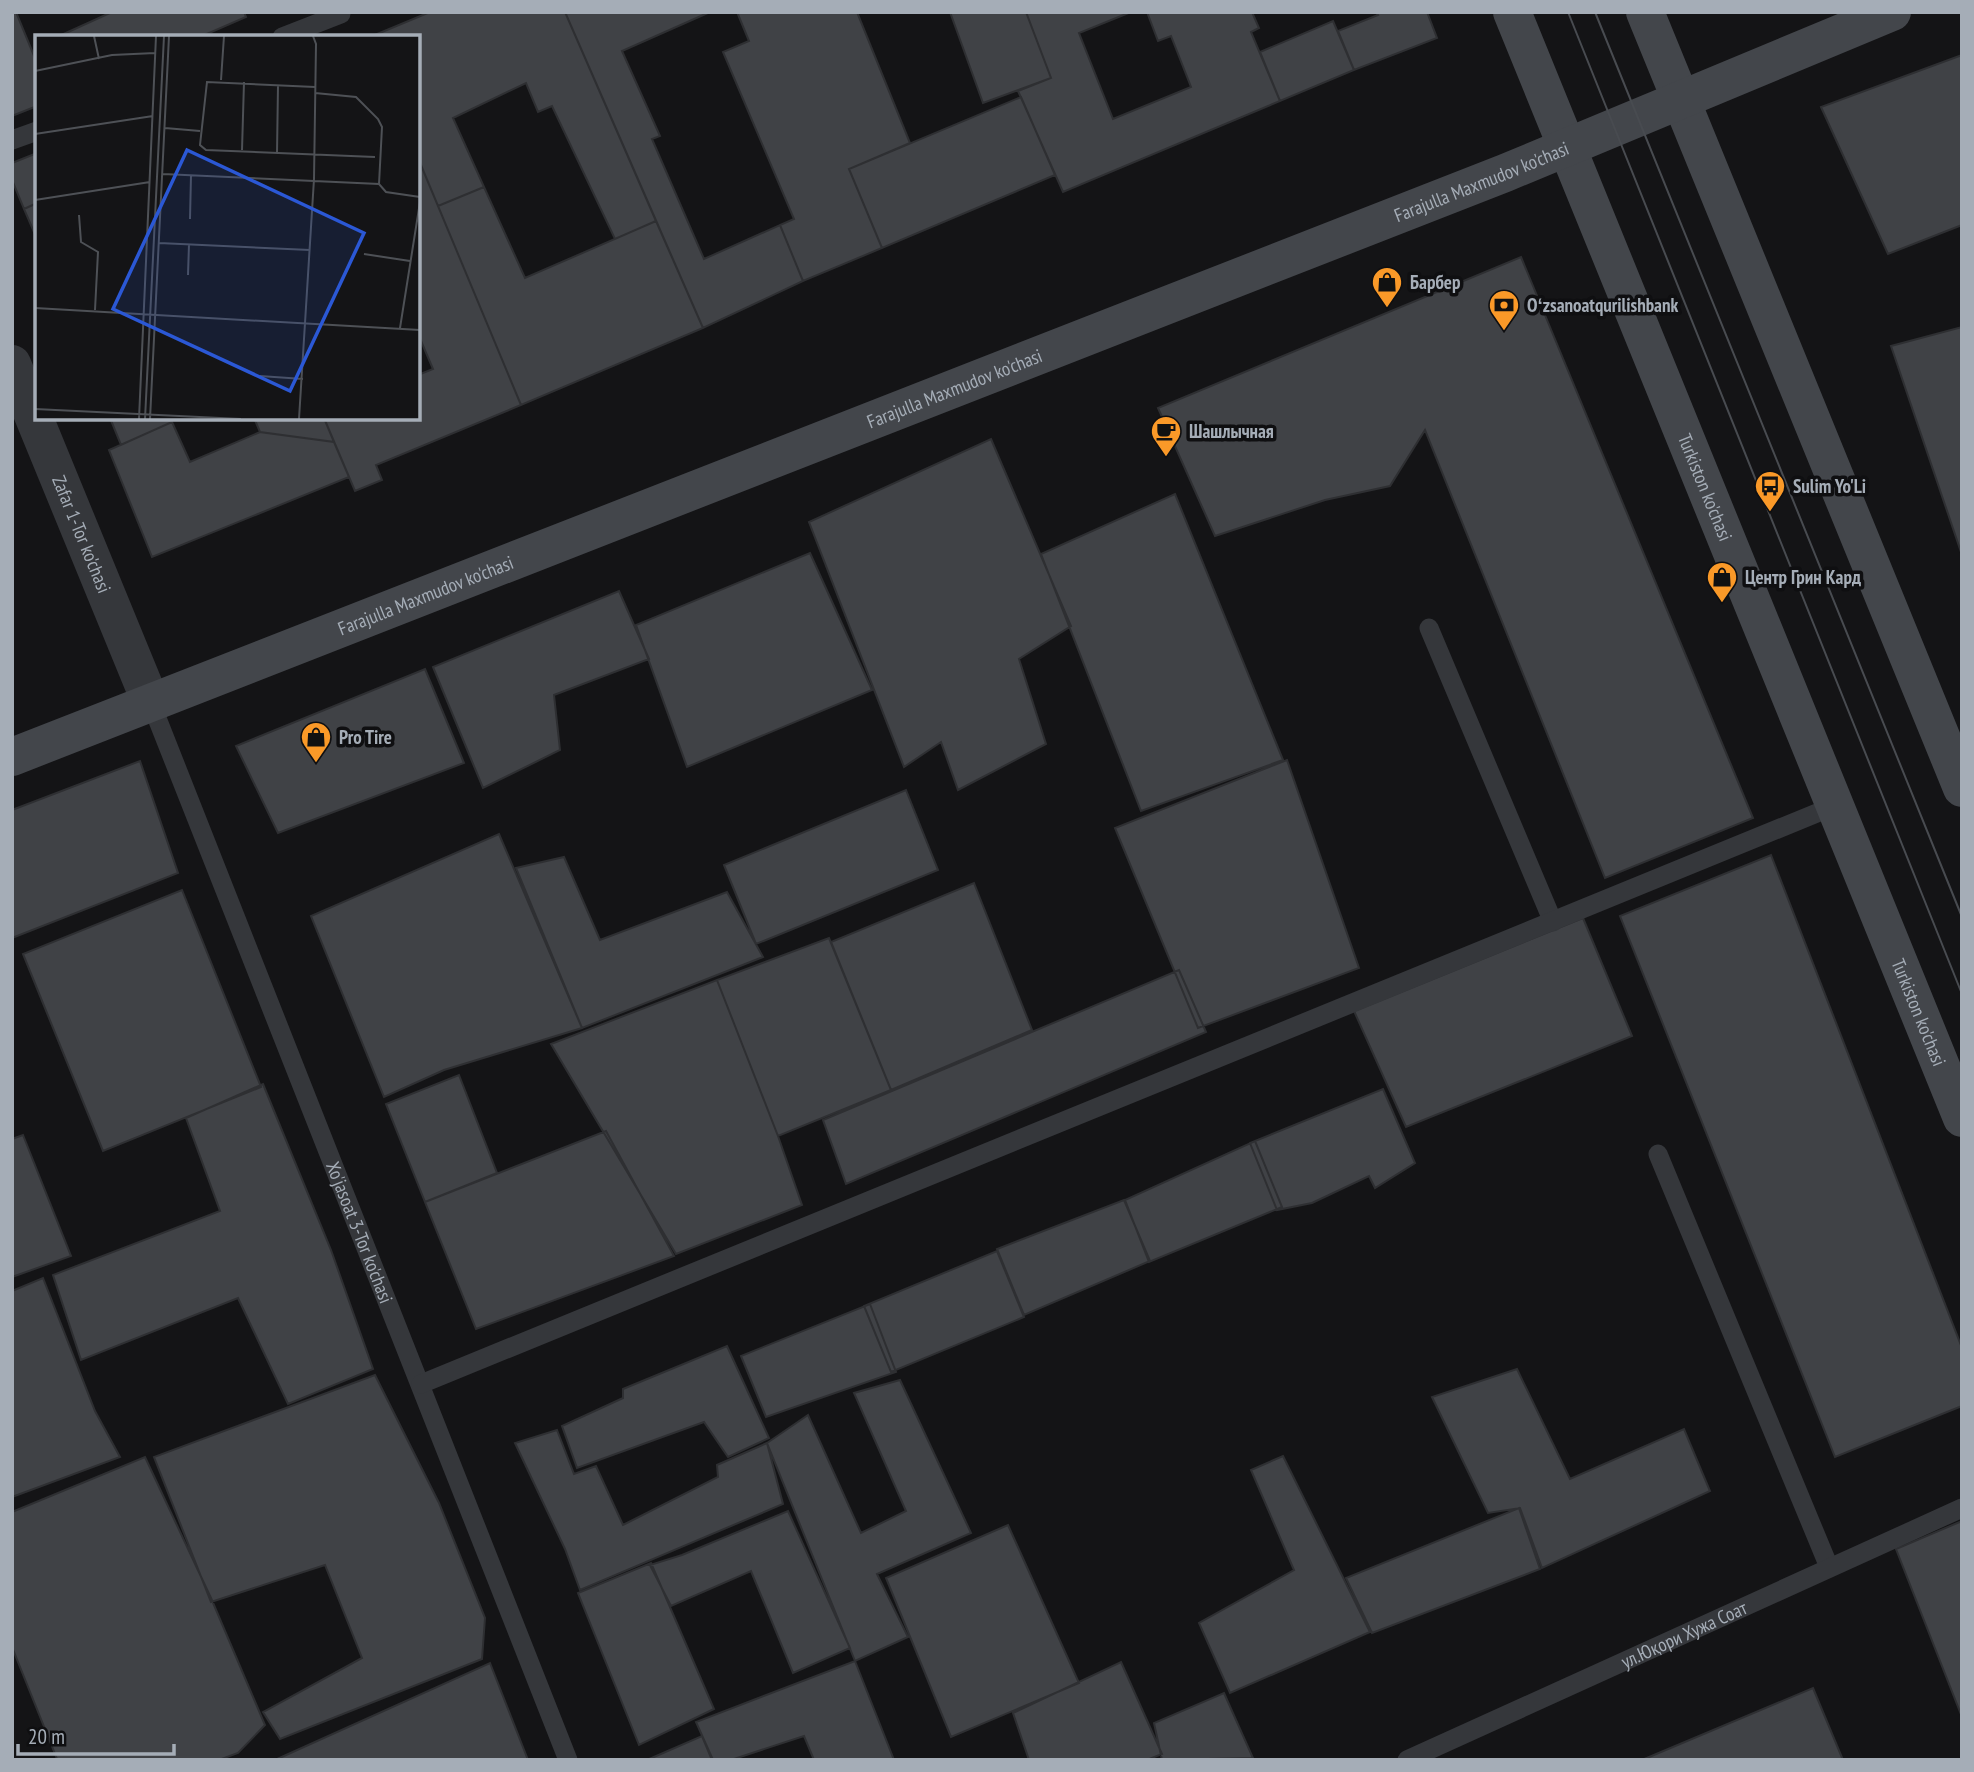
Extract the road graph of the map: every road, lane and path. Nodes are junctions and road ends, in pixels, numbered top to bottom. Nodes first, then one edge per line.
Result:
1 (1512, 12) edge
2 (1645, 12) edge
3 (1892, 12) edge
4 (341, 14) edge
5 (287, 35) edge
6 (1682, 100) junction
7 (35, 132) edge
8 (12, 140) edge
9 (1568, 146) junction
10 (12, 364) edge
11 (1429, 628) dead end
12 (151, 703) junction
13 (12, 757) edge
14 (1962, 788) edge
15 (1834, 806) junction
16 (1553, 922) junction
17 (1962, 1118) edge
18 (1658, 1154) dead end
19 (421, 1384) junction
20 (1962, 1508) edge
21 (1829, 1567) junction
22 (568, 1760) edge
23 (1407, 1760) edge

1 - 9 main road, Turkiston ko'chasi
2 - 6 main road
3 - 6 main road, Farajulla Maxmudov ko'chasi
4 - 5 lane
6 - 9 main road, Farajulla Maxmudov ko'chasi
6 - 14 main road
7 - 8 lane
9 - 12 main road, Farajulla Maxmudov ko'chasi
9 - 15 main road, Turkiston ko'chasi
10 - 12 street, Zafar 1-Tor ko'chasi
11 - 16 lane
12 - 13 main road, Farajulla Maxmudov ko'chasi
12 - 19 lane, Xo'jasoat 3-Tor ko'chasi
15 - 16 lane
15 - 17 main road, Turkiston ko'chasi
16 - 19 lane
18 - 21 lane
19 - 22 lane, Xo'jasoat 3-Tor ko'chasi
20 - 21 lane, ул.Юқори Хужа Соат
21 - 23 lane, ул.Юқори Хужа Соат

